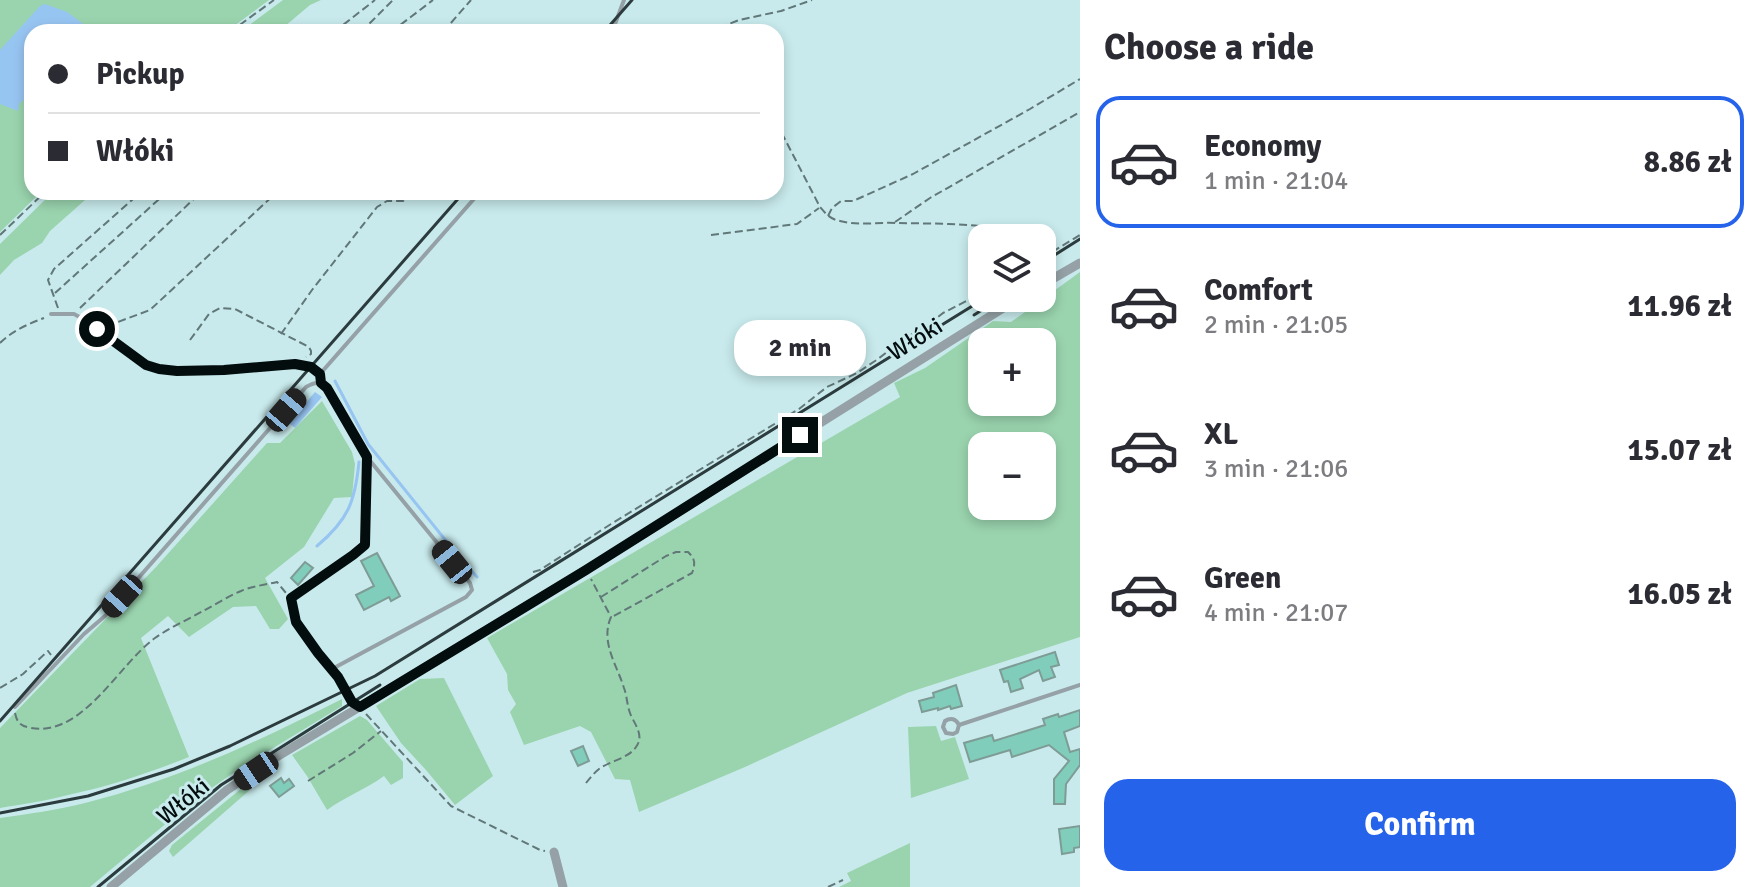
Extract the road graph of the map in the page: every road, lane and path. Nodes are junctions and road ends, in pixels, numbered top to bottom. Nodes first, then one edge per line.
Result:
1 (274, 0) edge
2 (375, 0) edge
3 (393, 0) edge
4 (433, 0) edge
5 (471, 0) edge
6 (624, 0) edge
7 (812, 0) edge
8 (241, 24) edge
9 (345, 24) edge
10 (369, 24) edge
11 (402, 24) edge
12 (450, 24) edge
13 (615, 24) edge
14 (729, 24) edge
15 (1080, 79) edge
16 (1080, 112) edge
17 (784, 137) edge
18 (37, 200) edge
19 (132, 200) edge
20 (158, 200) edge
21 (193, 200) edge
22 (268, 200) edge
23 (404, 200) edge
24 (473, 200) edge
25 (820, 207) junction
26 (828, 217) junction
27 (893, 223) junction
28 (968, 226) edge
29 (0, 235) edge
30 (711, 235) dead end
31 (1080, 235) edge
32 (1056, 250) edge
33 (1080, 263) edge
34 (1056, 277) edge
35 (54, 293) junction
36 (968, 300) edge
37 (997, 312) edge
38 (60, 313) junction
39 (51, 314) joint
40 (74, 314) junction
41 (97, 329) junction
42 (281, 334) junction
43 (190, 340) dead end
44 (0, 343) edge
45 (295, 364) junction
46 (320, 374) junction
47 (321, 383) junction
48 (367, 457) junction
49 (586, 570) junction
50 (533, 572) dead end
51 (600, 597) junction
52 (291, 598) junction
53 (611, 617) junction
54 (57, 663) junction
55 (332, 669) junction
56 (1080, 685) edge
57 (0, 688) edge
58 (15, 707) joint
59 (360, 707) junction
60 (959, 725) junction
61 (382, 731) junction
62 (308, 781) dead end
63 (586, 783) dead end
64 (554, 852) joint
65 (843, 880) dead end
66 (111, 887) edge
67 (563, 887) edge
68 (828, 887) edge

1 - 8 path
2 - 9 path
3 - 10 path
4 - 11 path
5 - 12 path
6 - 13 lane
7 - 14 path
15 - 26 path
16 - 27 path
17 - 25 path
18 - 29 path
19 - 35 path
20 - 35 path
21 - 40 path
22 - 41 path
23 - 42 path
24 - 46 lane
25 - 26 path
25 - 30 path
26 - 27 path
27 - 28 path
31 - 32 path
33 - 34 street
35 - 38 path
36 - 50 path
37 - 49 street, Włóki
38 - 39 lane
38 - 40 lane
39 - 44 path
40 - 41 lane
41 - 45 lane
42 - 43 path
42 - 45 path
45 - 46 lane
46 - 47 lane
47 - 48 lane
47 - 54 lane
48 - 52 lane
48 - 55 lane
49 - 51 path
49 - 59 street, Włóki
51 - 53 path
51 - 53 path
52 - 55 lane
52 - 58 path
53 - 63 path
54 - 57 path
54 - 58 lane
55 - 59 lane
56 - 60 lane
59 - 61 path
59 - 66 street, Włóki
60 - 60 lane
61 - 62 path
61 - 64 path
64 - 67 street
65 - 68 path

